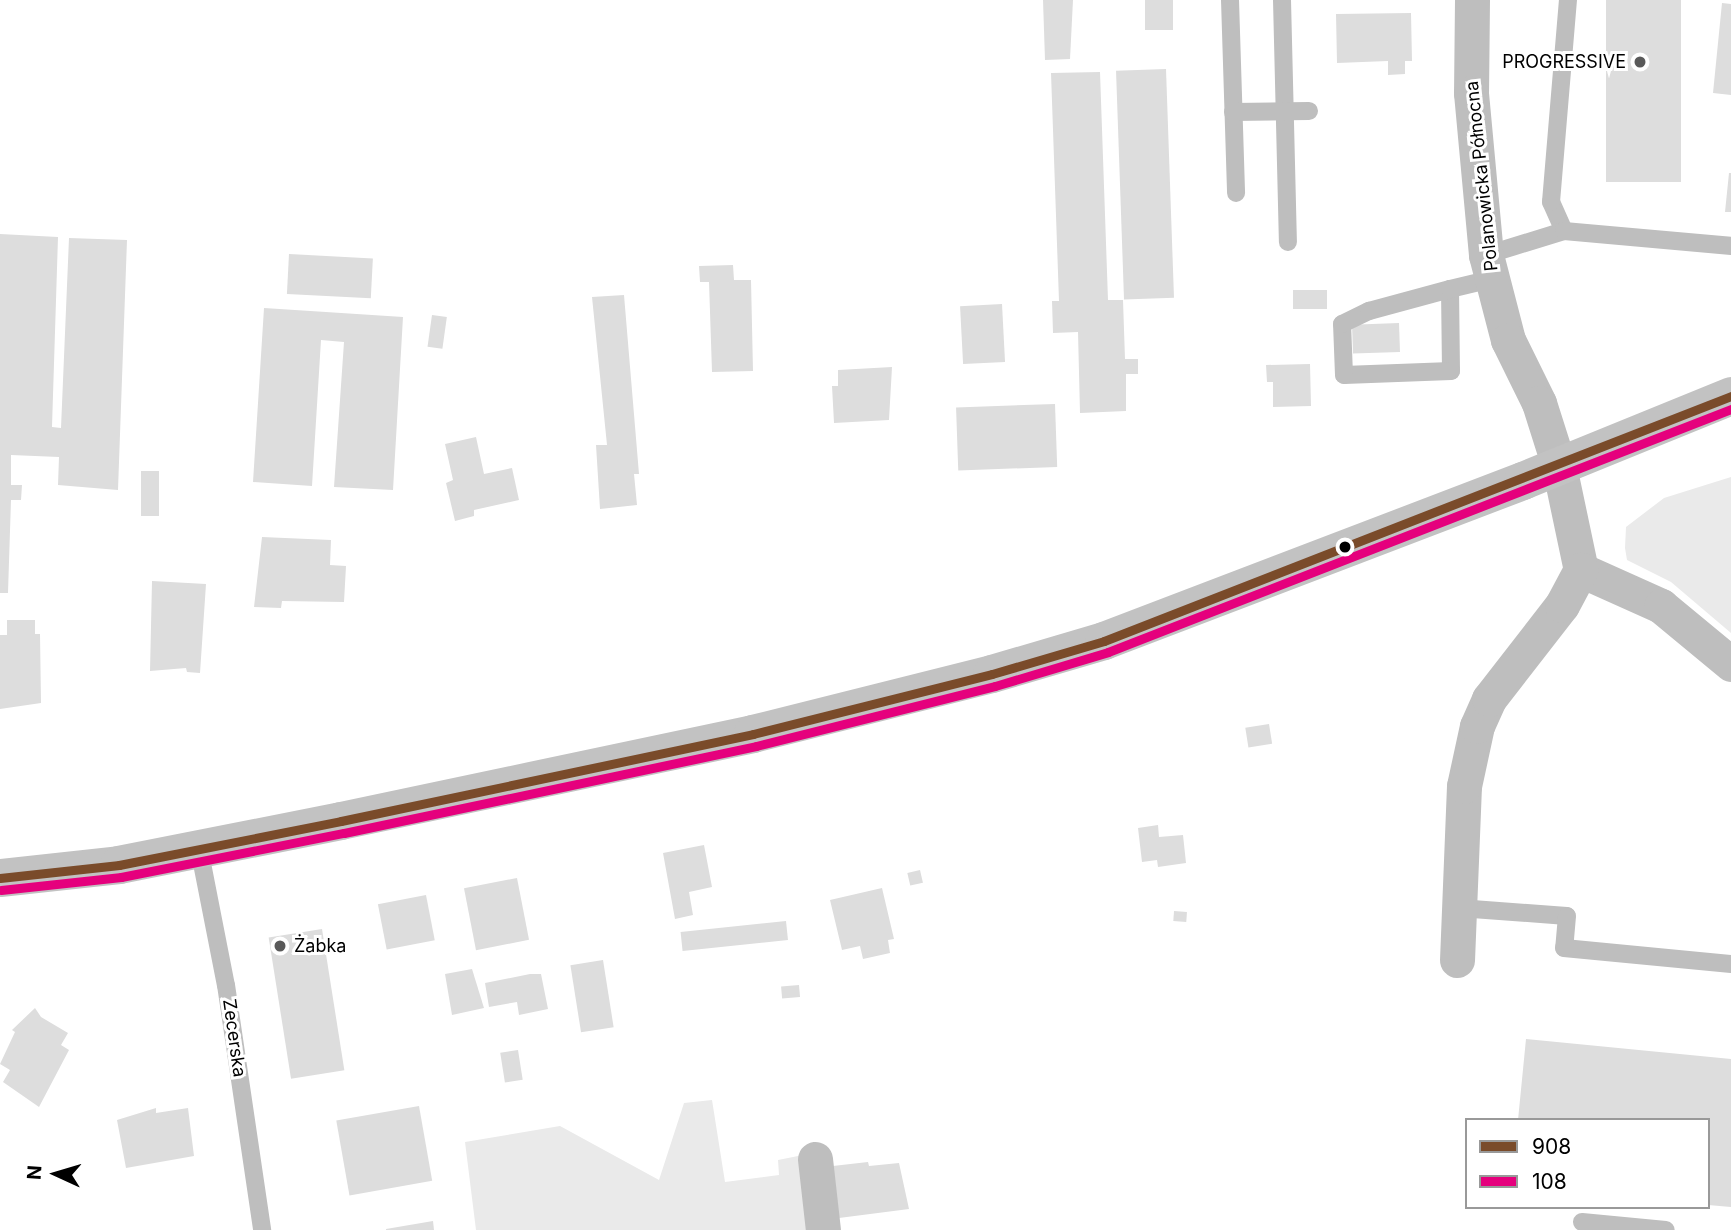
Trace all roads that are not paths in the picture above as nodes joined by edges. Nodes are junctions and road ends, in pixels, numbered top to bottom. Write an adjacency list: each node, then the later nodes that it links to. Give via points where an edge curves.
1 (1230, 0): 7 (lane)
2 (1282, 0): 5 (lane)
3 (1472, 0): 12 (street, Polanowicka Północna, via 1471,93)
4 (1568, 0): 9 (lane, via 1551,202)
5 (1285, 111): 6 (lane); 7 (lane); 10 (lane)
6 (1309, 111)
7 (1233, 112): 8 (lane)
8 (1236, 193)
9 (1564, 231): 11 (lane); 12 (lane)
10 (1288, 242)
11 (1731, 246)
12 (1489, 267): 13 (lane); 15 (street, Polanowicka Północna, via 1508,340 1539,403)
13 (1450, 289): 13 (lane, via 1369,310 1342,324 1344,375 1451,371)
14 (1731, 396): 15 (main road)
15 (1559, 466): 16 (street, Polanowicka Północna); 18 (main road, via 1104,641 992,674 753,734)
16 (1581, 570): 17 (street, via 1661,606); 20 (street, via 1562,605 1489,699 1477,726 1464,786)
17 (1731, 663)
18 (200, 848): 19 (main road, via 119,864); 25 (lane, Zecerska, via 226,985)
19 (0, 878)
20 (1459, 908): 21 (street); 22 (lane, via 1567,916 1564,948)
21 (1457, 960)
22 (1731, 964)
23 (815, 1159): 26 (street)
24 (1582, 1222): 27 (lane)
25 (262, 1230)
26 (823, 1230)
27 (1666, 1230)

